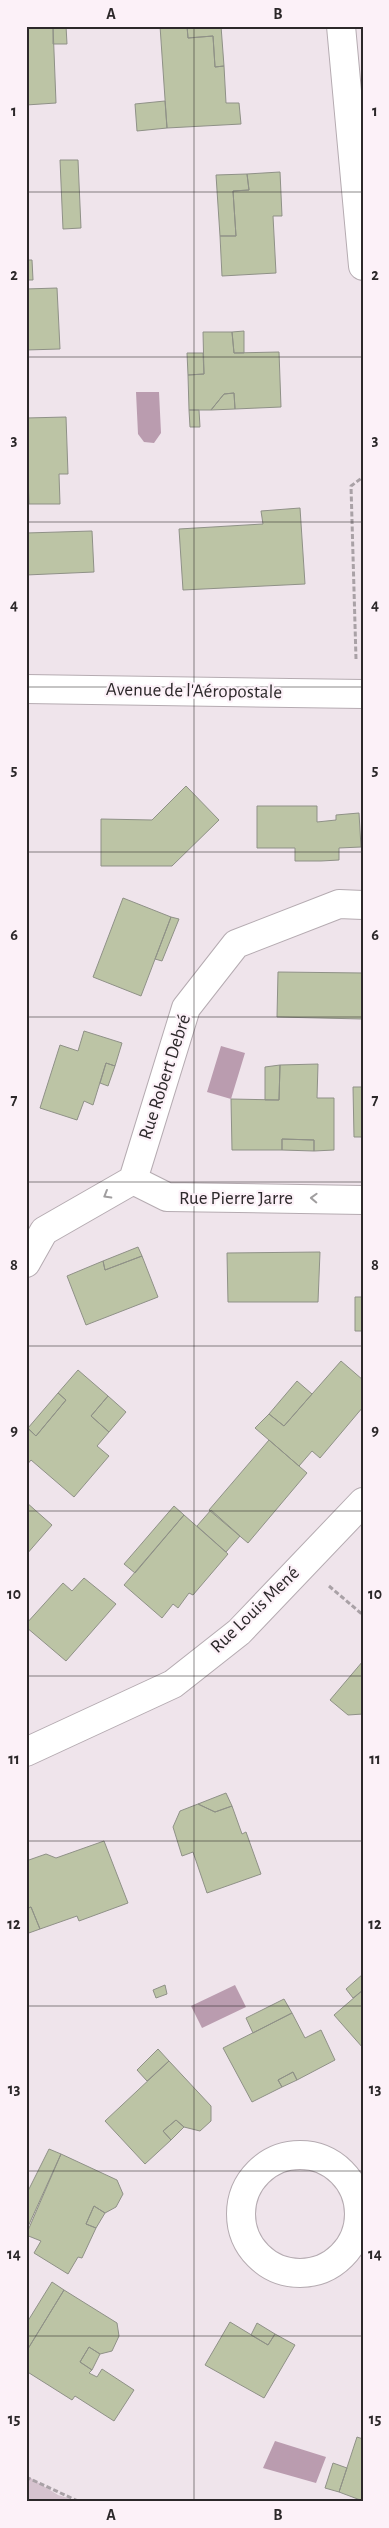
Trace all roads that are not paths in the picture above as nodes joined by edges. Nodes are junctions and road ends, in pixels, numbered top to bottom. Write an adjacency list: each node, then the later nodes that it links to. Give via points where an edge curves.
1 (340, 26): 2 (street)
2 (363, 266)
3 (26, 689): 4 (street, Avenue de l'Aéropostale)
4 (363, 694)
5 (363, 905): 6 (street, Rue Robert Debré, via 340,904 236,944 186,1008)
6 (133, 1180): 7 (street, Rue Pierre Jarre, one-way to 6, via 167,1197); 8 (street, one-way to 8, via 44,1231)
7 (363, 1200)
8 (26, 1263)
9 (363, 1502): 10 (street, Rue Louis Mené, via 239,1632 173,1684)
10 (26, 1752)
11 (358, 2241): 11 (street, via 359,2204 354,2188 344,2173 322,2159 296,2154 279,2158 263,2167 244,2196 243,2231 263,2260 278,2268 296,2273 313,2271 330,2265)

